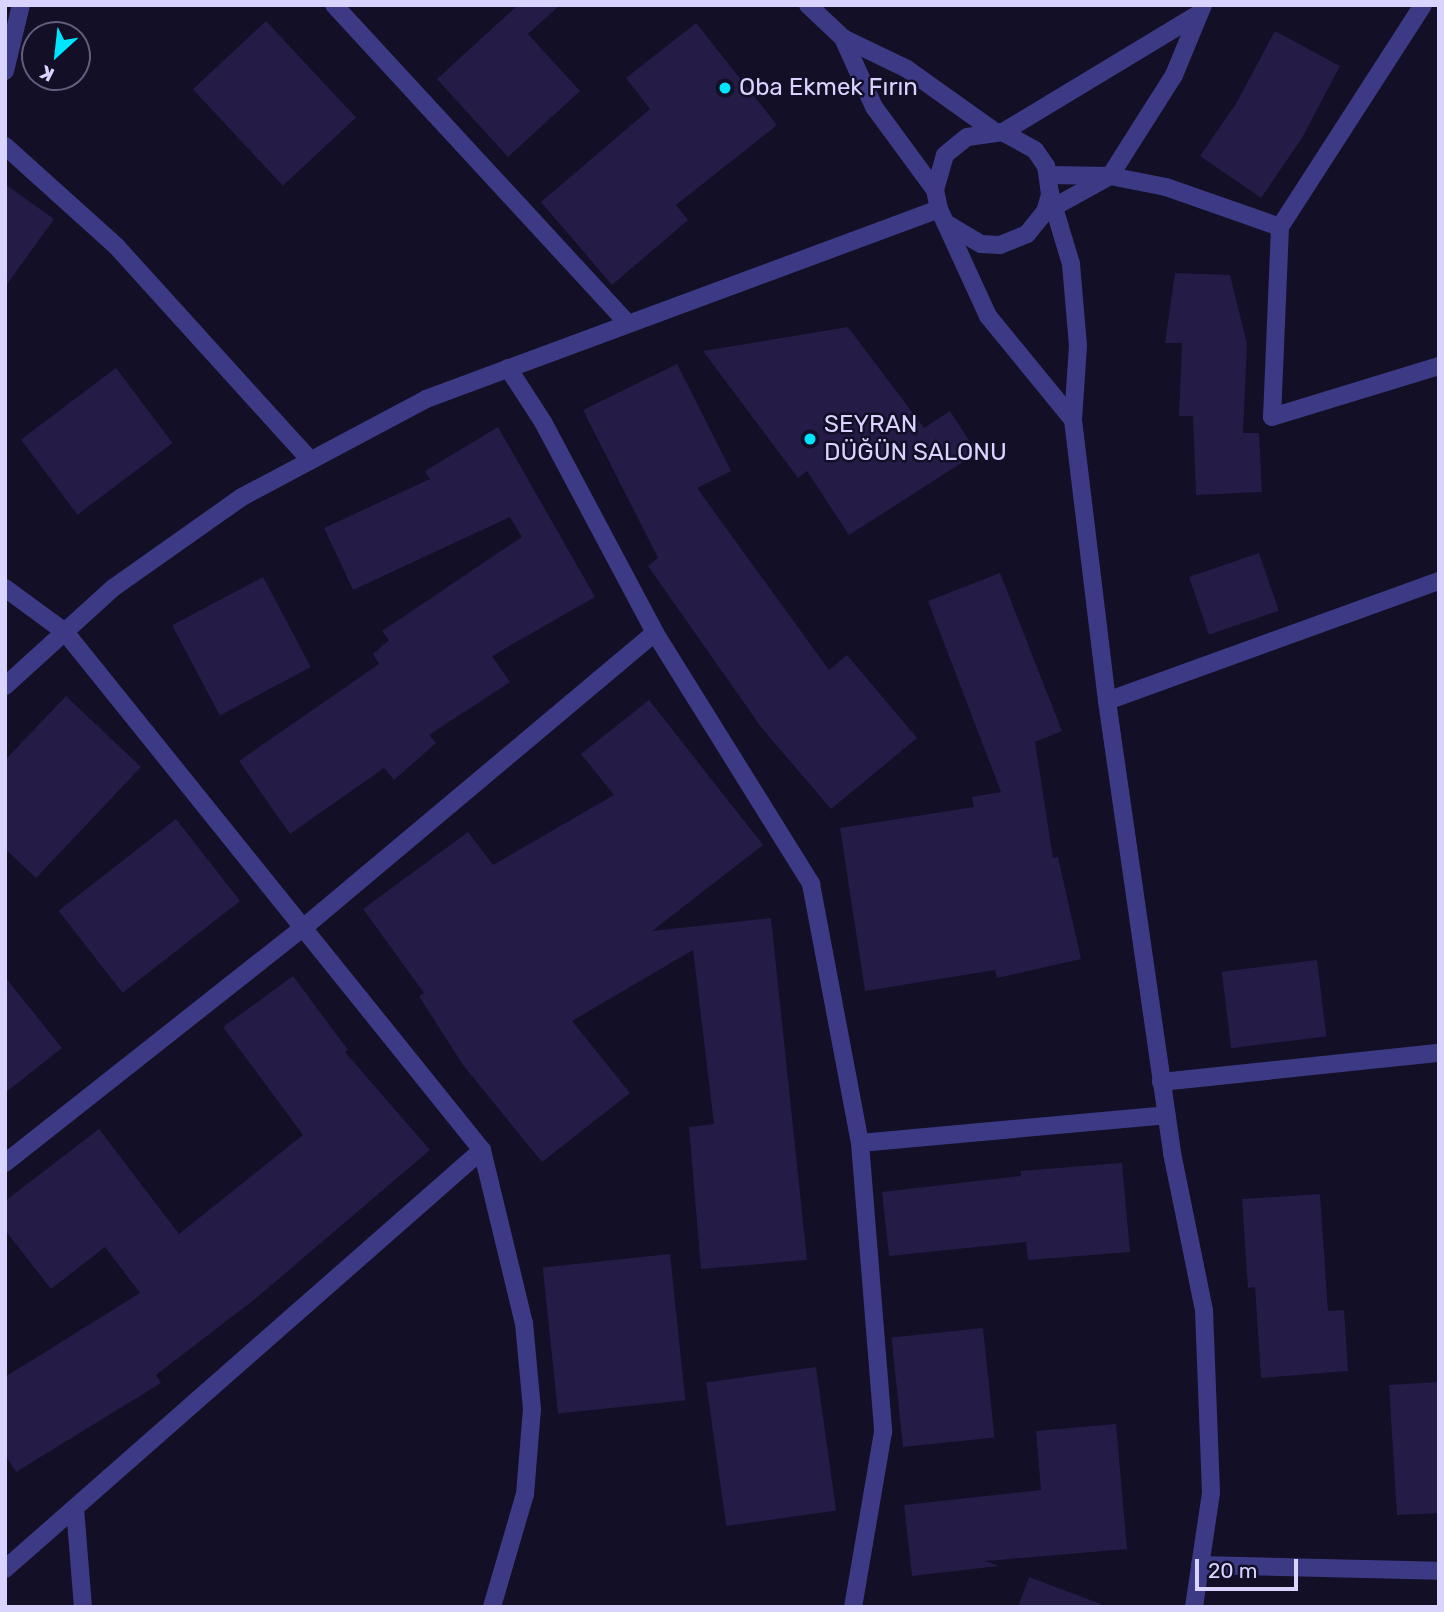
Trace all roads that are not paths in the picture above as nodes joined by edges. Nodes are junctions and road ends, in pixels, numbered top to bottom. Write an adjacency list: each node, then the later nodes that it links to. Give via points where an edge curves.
1 (21, 5): 7 (street)
2 (334, 5): 17 (street)
3 (808, 5): 6 (street)
4 (1423, 5): 16 (street)
5 (1199, 11): 8 (street); 11 (street, via 1174,75)
6 (843, 38): 8 (street, via 907,69); 12 (street, via 874,107)
7 (5, 71)
8 (998, 131): 10 (street, via 1028,143); 12 (street, via 975,134 951,148 937,172)
9 (5, 146): 21 (street, via 117,247)
10 (1048, 175): 11 (street); 13 (street)
11 (1110, 176): 13 (street); 16 (street, via 1166,187)
12 (935, 190): 14 (street)
13 (1049, 204): 15 (street, via 1027,234 1000,245 972,241); 20 (street, via 1070,264 1078,346)
14 (939, 209): 15 (street); 17 (street)
15 (949, 225): 20 (street, via 988,316)
16 (1280, 227): 18 (street, via 1272,417)
17 (627, 323): 19 (street)
18 (1439, 366)
19 (508, 368): 21 (street, via 426,399); 25 (street, via 543,422)
20 (1073, 421): 27 (street)
21 (309, 459): 24 (street, via 242,497 123,581)
22 (1439, 581): 27 (street)
23 (5, 588): 24 (street)
24 (65, 632): 26 (street); 28 (street)
25 (655, 634): 28 (street); 32 (street, via 811,884)
26 (5, 686)
27 (1107, 701): 30 (street)
28 (303, 928): 33 (street); 34 (street)
29 (1439, 1053): 30 (street)
30 (1161, 1082): 31 (street)
31 (1166, 1115): 32 (street); 36 (street, via 1203,1310 1211,1493)
32 (860, 1143): 41 (street, via 883,1432)
33 (482, 1150): 35 (street); 40 (street, via 524,1323 532,1409 525,1494)
34 (5, 1163)
35 (75, 1508): 37 (street); 39 (street)
36 (1200, 1566): 38 (street); 42 (street)
37 (5, 1569)
38 (1439, 1571)
39 (83, 1607)
40 (492, 1607)
41 (853, 1607)
42 (1194, 1607)

